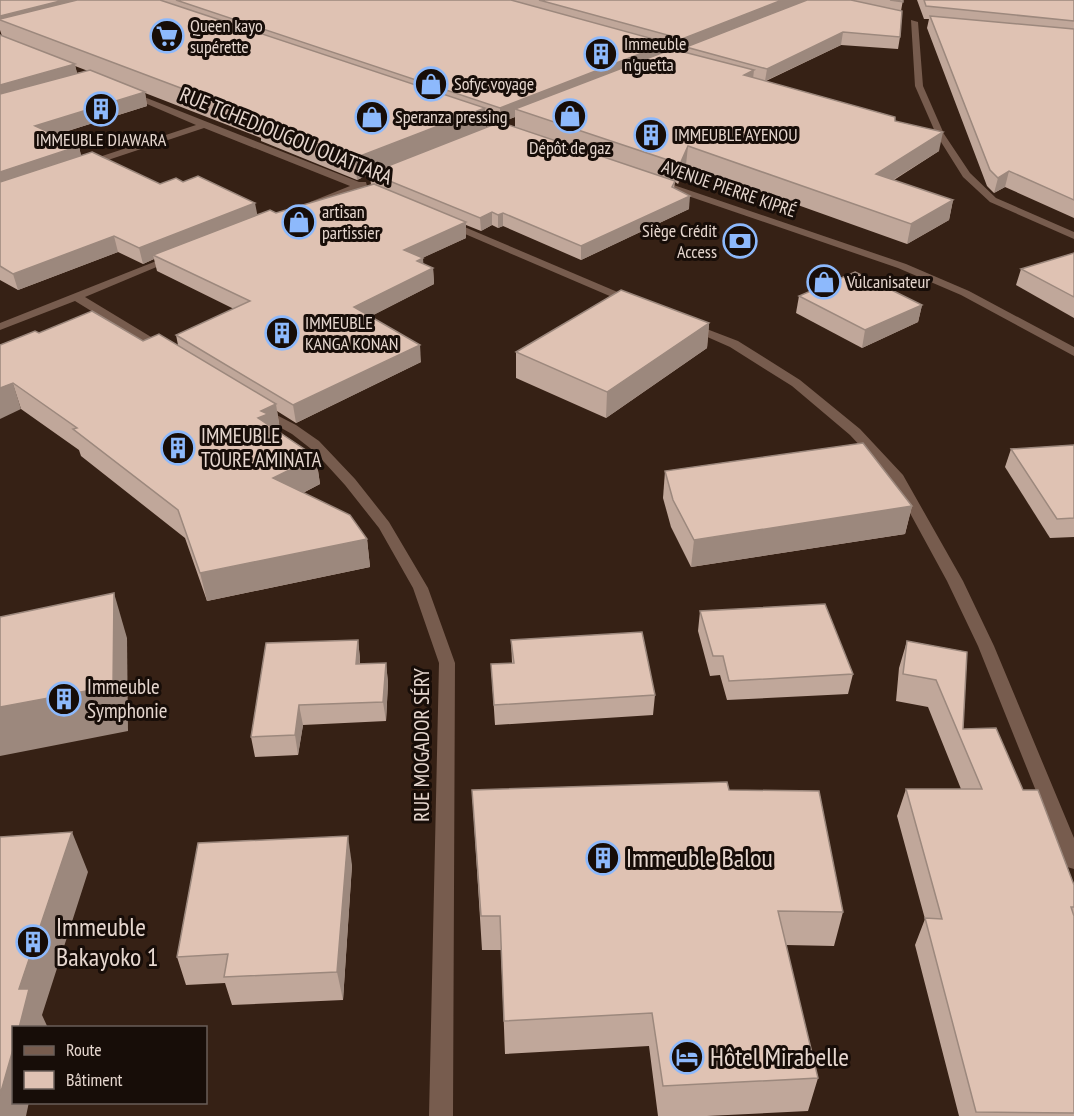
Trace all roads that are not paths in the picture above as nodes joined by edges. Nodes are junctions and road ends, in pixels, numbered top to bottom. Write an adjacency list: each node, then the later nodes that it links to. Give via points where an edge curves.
1 (903, 20): 2 (street)
2 (914, 22): 3 (street); 7 (street, via 919,86)
3 (926, 24)
4 (117, 87): 5 (street, RUE TCHEDJOUGOU OUATTARA)
5 (204, 125): 8 (street); 10 (street, RUE TCHEDJOUGOU OUATTARA)
6 (928, 131): 7 (street)
7 (940, 134): 14 (street, via 978,189 993,200)
8 (79, 167)
9 (646, 178): 20 (street, AVENUE PIERRE KIPRÉ, via 902,266 974,298)
10 (365, 184): 11 (street, RUE TCHEDJOUGOU OUATTARA); 12 (street)
11 (392, 200)
12 (304, 207)
13 (436, 218): 17 (street)
14 (1074, 236)
15 (184, 254): 16 (street)
16 (75, 296): 19 (street); 21 (street)
17 (642, 306)
18 (683, 323): 23 (street, via 734,344 796,383 855,432 898,478 986,646)
19 (0, 327)
20 (1074, 352)
21 (176, 358)
22 (247, 402): 24 (street, RUE MOGADOR SÉRY, via 308,439 379,515 431,607 447,663)
23 (1074, 861)
24 (441, 1116)

